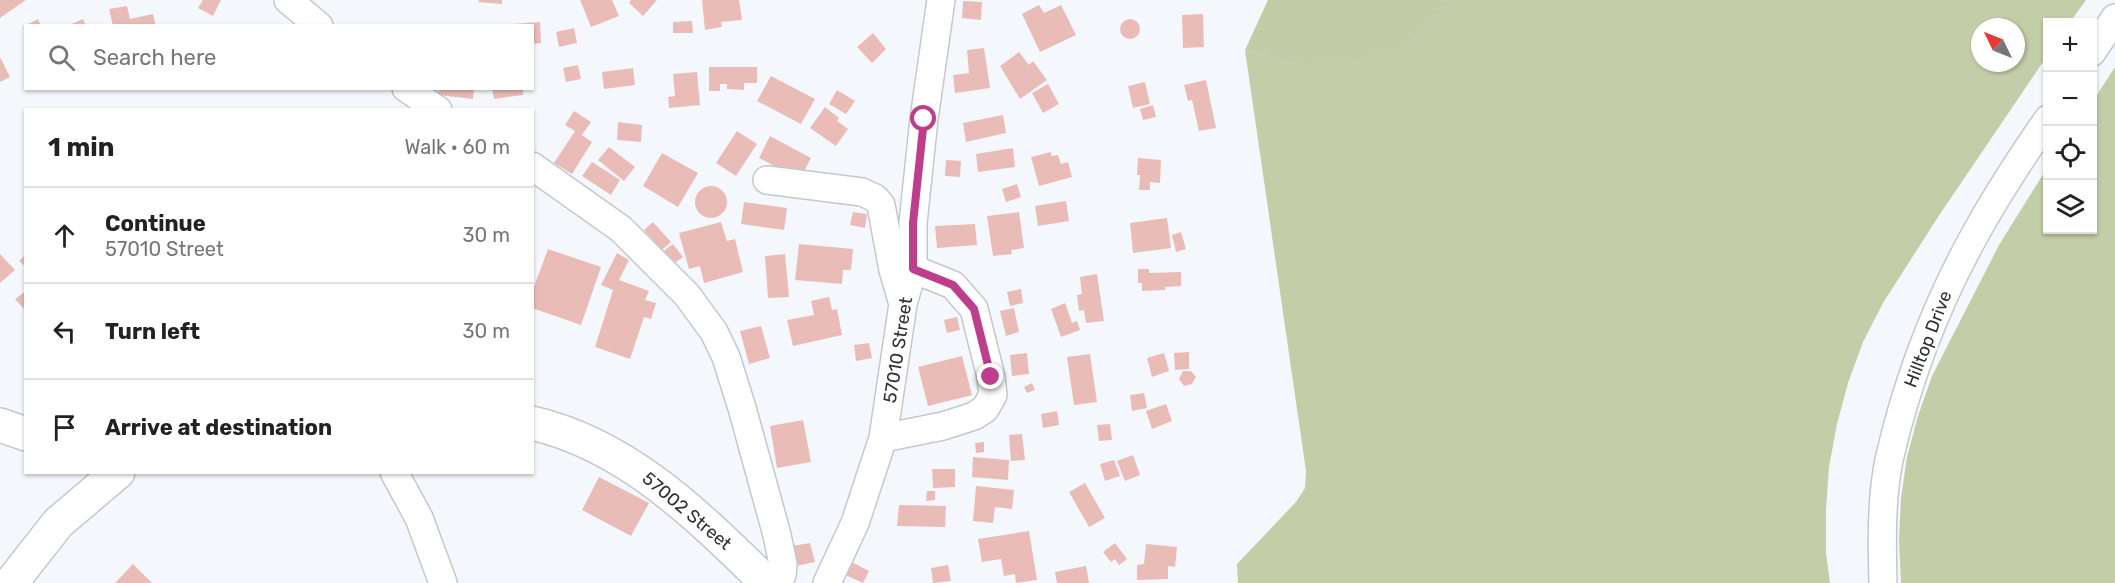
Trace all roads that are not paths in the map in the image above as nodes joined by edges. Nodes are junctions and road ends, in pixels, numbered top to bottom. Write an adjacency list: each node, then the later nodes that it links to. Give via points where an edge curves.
1 (288, 0): 4 (street)
2 (941, 0): 11 (street, 57010 Street, via 913,223)
3 (2115, 18): 5 (street)
4 (317, 24)
5 (2097, 45)
6 (409, 90): 7 (street)
7 (435, 108)
8 (2044, 126): 24 (street, Hilltop Drive, via 1977,230 1939,305 1907,394 1889,462 1881,536)
9 (534, 167): 22 (street, via 621,229 687,295 714,332 742,408 777,535 783,564)
10 (767, 180): 12 (street, via 862,192 875,198 883,212)
11 (913, 269): 12 (street, 57010 Street); 16 (street, via 953,285 974,309 993,395 985,409 974,416)
12 (903, 304): 16 (street, 57010 Street)
13 (534, 424): 21 (street, 57002 Street, via 572,436 635,468 690,510)
14 (0, 425): 15 (street)
15 (24, 433)
16 (883, 438): 23 (street, 57010 Street, via 855,523)
17 (116, 474): 19 (street, via 57,523)
18 (395, 474): 20 (street, via 419,518)
19 (11, 583)
20 (443, 583)
21 (766, 583)
22 (777, 583)
23 (827, 583)
24 (1883, 583)

